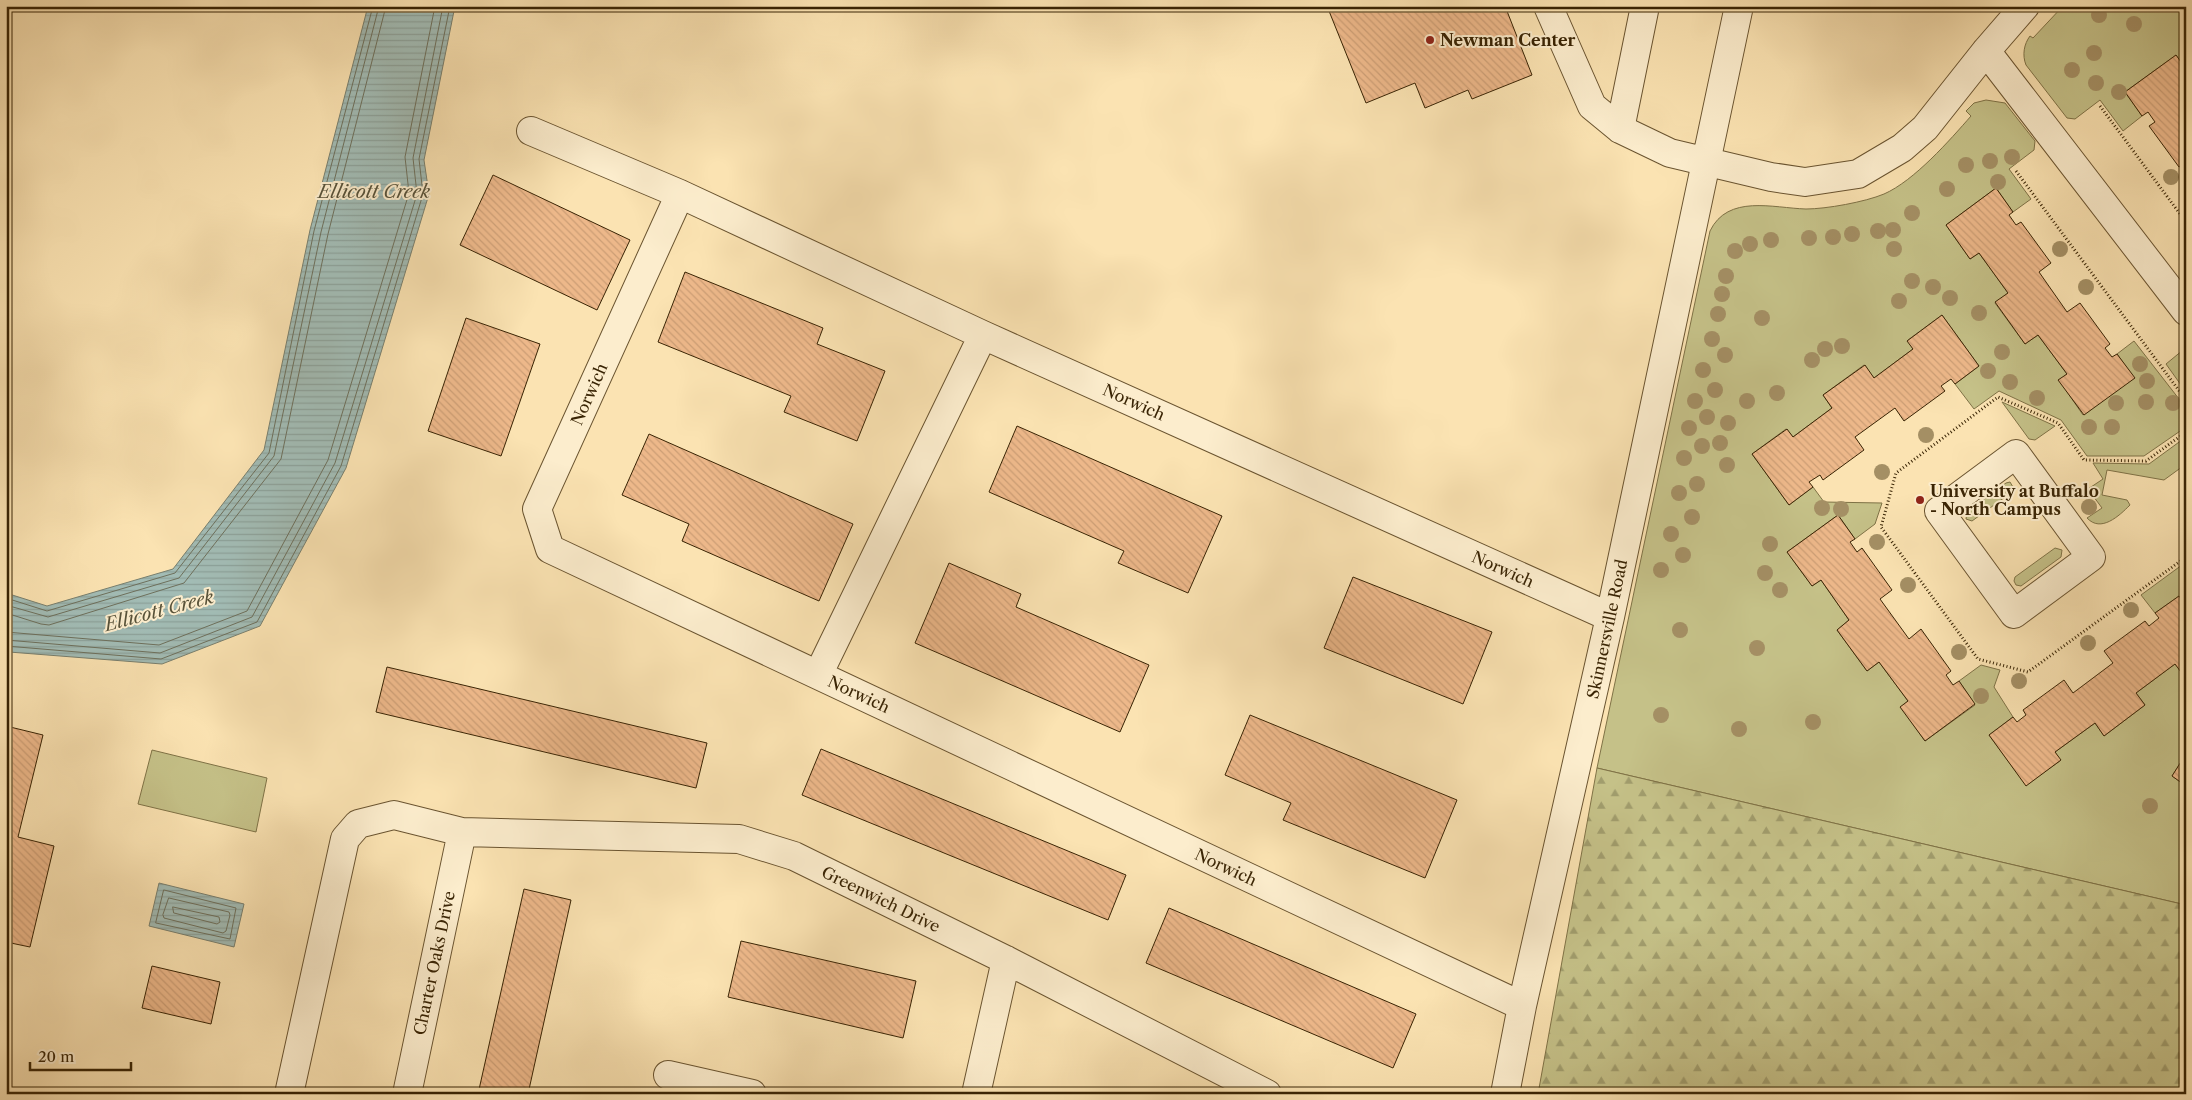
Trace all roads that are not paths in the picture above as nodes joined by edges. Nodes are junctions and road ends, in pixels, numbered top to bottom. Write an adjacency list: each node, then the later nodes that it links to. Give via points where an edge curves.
1 (1548, 6): 6 (street, via 1592,106)
2 (1646, 6): 6 (street)
3 (1739, 6): 8 (street, Skinnersville Road)
4 (2025, 6): 5 (street)
5 (1986, 51): 8 (street, via 1926,128 1902,148 1858,174 1805,182); 10 (street)
6 (1620, 129): 8 (street, via 1670,153)
7 (531, 131): 9 (street)
8 (1707, 163): 13 (street, Skinnersville Road)
9 (680, 194): 11 (street, Norwich); 14 (street, Norwich, via 536,509 550,549)
10 (2186, 311)
11 (984, 335): 13 (street, Norwich); 14 (street)
12 (2014, 614): 12 (street, via 1939,511 2016,454 2092,557)
13 (1610, 617): 17 (street, Skinnersville Road)
14 (818, 675): 17 (street, Norwich)
15 (462, 832): 16 (street, Greenwich Drive, via 739,839 794,856); 20 (street, Greenwich Drive, via 394,816 358,824 345,839); 21 (street, Charter Oaks Drive)
16 (1006, 960): 19 (street, Greenwich Drive); 23 (street)
17 (1522, 1006): 24 (street, Skinnersville Road)
18 (668, 1075): 22 (street)
19 (1259, 1091)
20 (289, 1094)
21 (407, 1094)
22 (752, 1094)
23 (976, 1094)
24 (1505, 1094)

